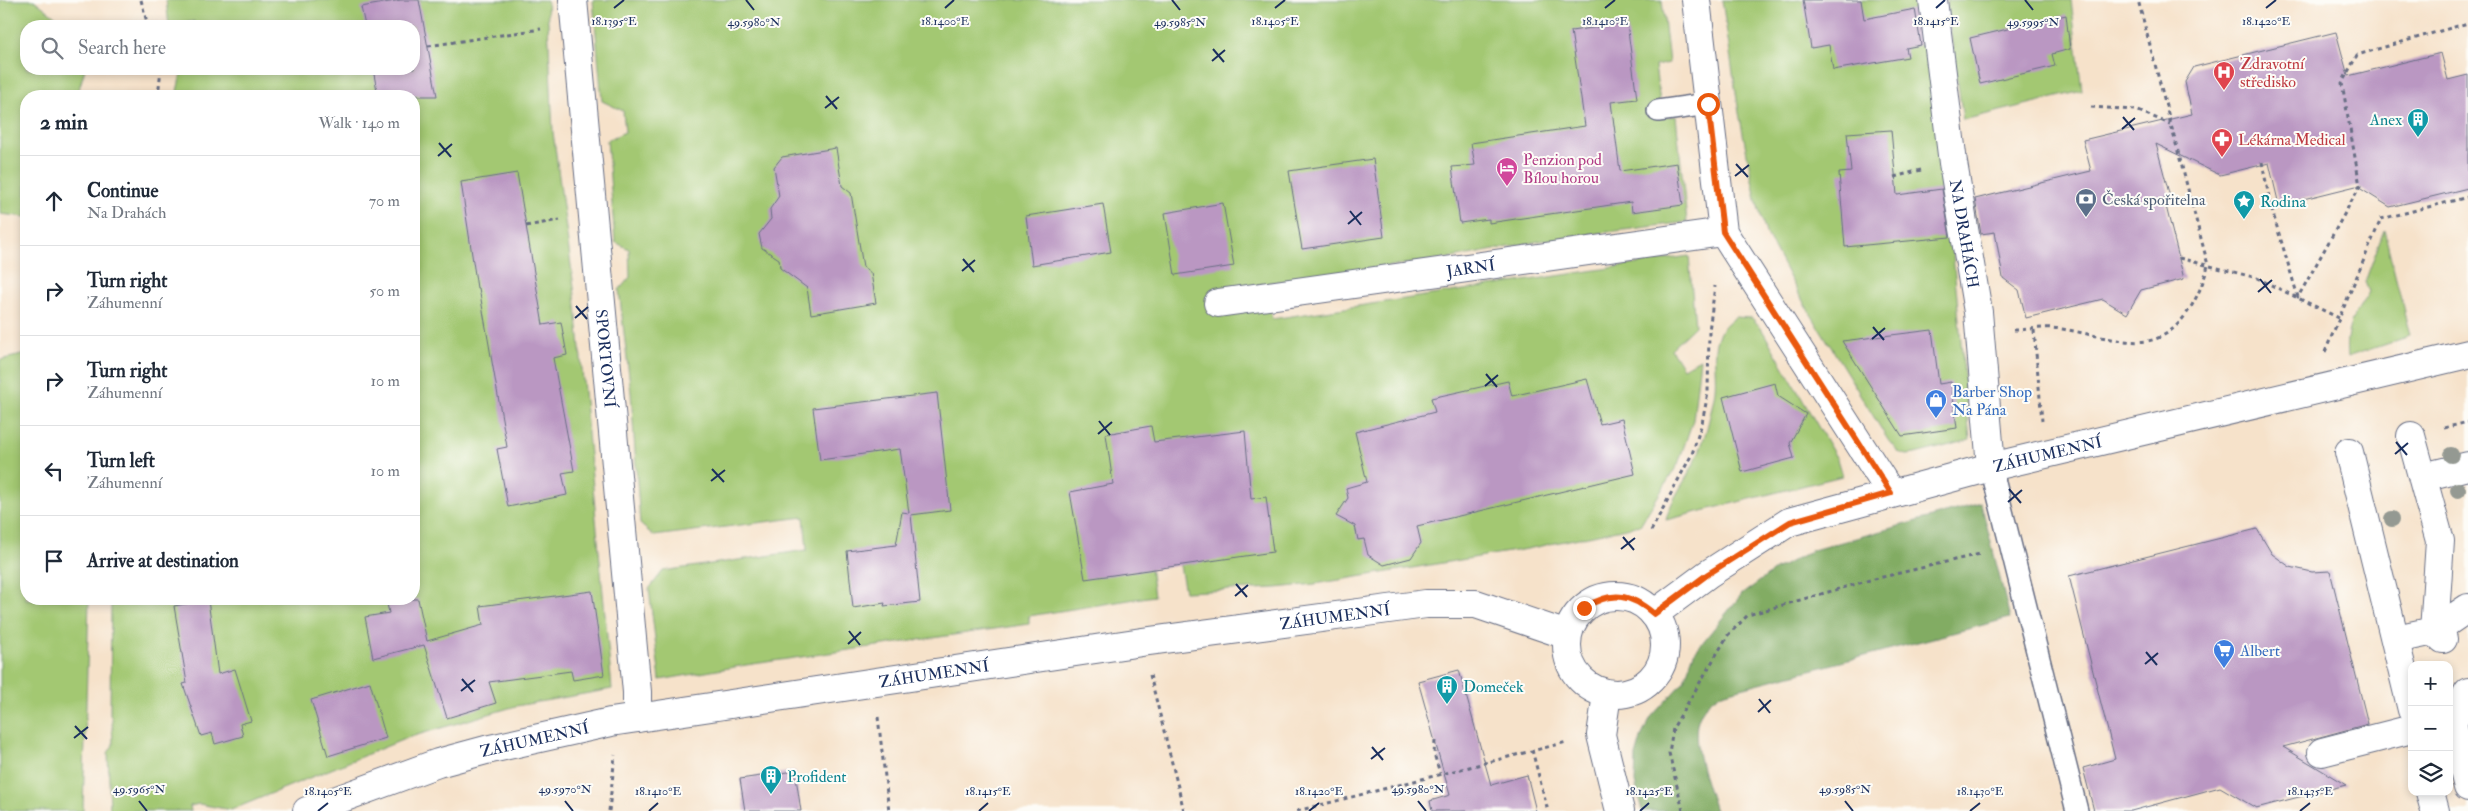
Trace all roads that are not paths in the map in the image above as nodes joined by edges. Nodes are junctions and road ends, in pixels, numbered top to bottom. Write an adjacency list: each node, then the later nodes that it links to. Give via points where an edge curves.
1 (573, 0): 23 (street, SPORTOVNÍ)
2 (1696, 0): 4 (street)
3 (1933, 0): 12 (street, NA DRAHÁCH, via 1952,155 1978,312)
4 (1708, 104): 5 (lane); 6 (street)
5 (1658, 112)
6 (1723, 232): 7 (street, JARNÍ); 14 (street)
7 (1218, 303)
8 (2468, 354): 12 (street, ZÁHUMENNÍ)
9 (2412, 436): 13 (street)
10 (2349, 452): 19 (street)
11 (2468, 466): 13 (street)
12 (1991, 468): 14 (street, ZÁHUMENNÍ); 30 (lane)
13 (2422, 477): 18 (street, via 2440,541)
14 (1891, 493): 16 (street, ZÁHUMENNÍ, via 1790,522 1708,574)
15 (2468, 608): 18 (street)
16 (1654, 614): 17 (street, via 1627,597 1612,596 1584,608 1573,620); 21 (street, via 1662,627 1665,642 1658,671 1636,690)
17 (1568, 635): 21 (street, via 1571,666 1579,678); 23 (street, ZÁHUMENNÍ, via 1476,604 1426,604 1142,642)
18 (2440, 637): 19 (street)
19 (2396, 639): 22 (street)
20 (2468, 692): 26 (street, via 2452,723)
21 (1606, 694): 29 (street, via 1601,735)
22 (2411, 706)
23 (637, 718): 28 (street, ZÁHUMENNÍ, via 438,763)
24 (2408, 730): 25 (street)
25 (2322, 752)
26 (2468, 787)
27 (2431, 796): 31 (street)
28 (307, 811)
29 (1620, 811)
30 (2077, 811)
31 (2434, 811)

